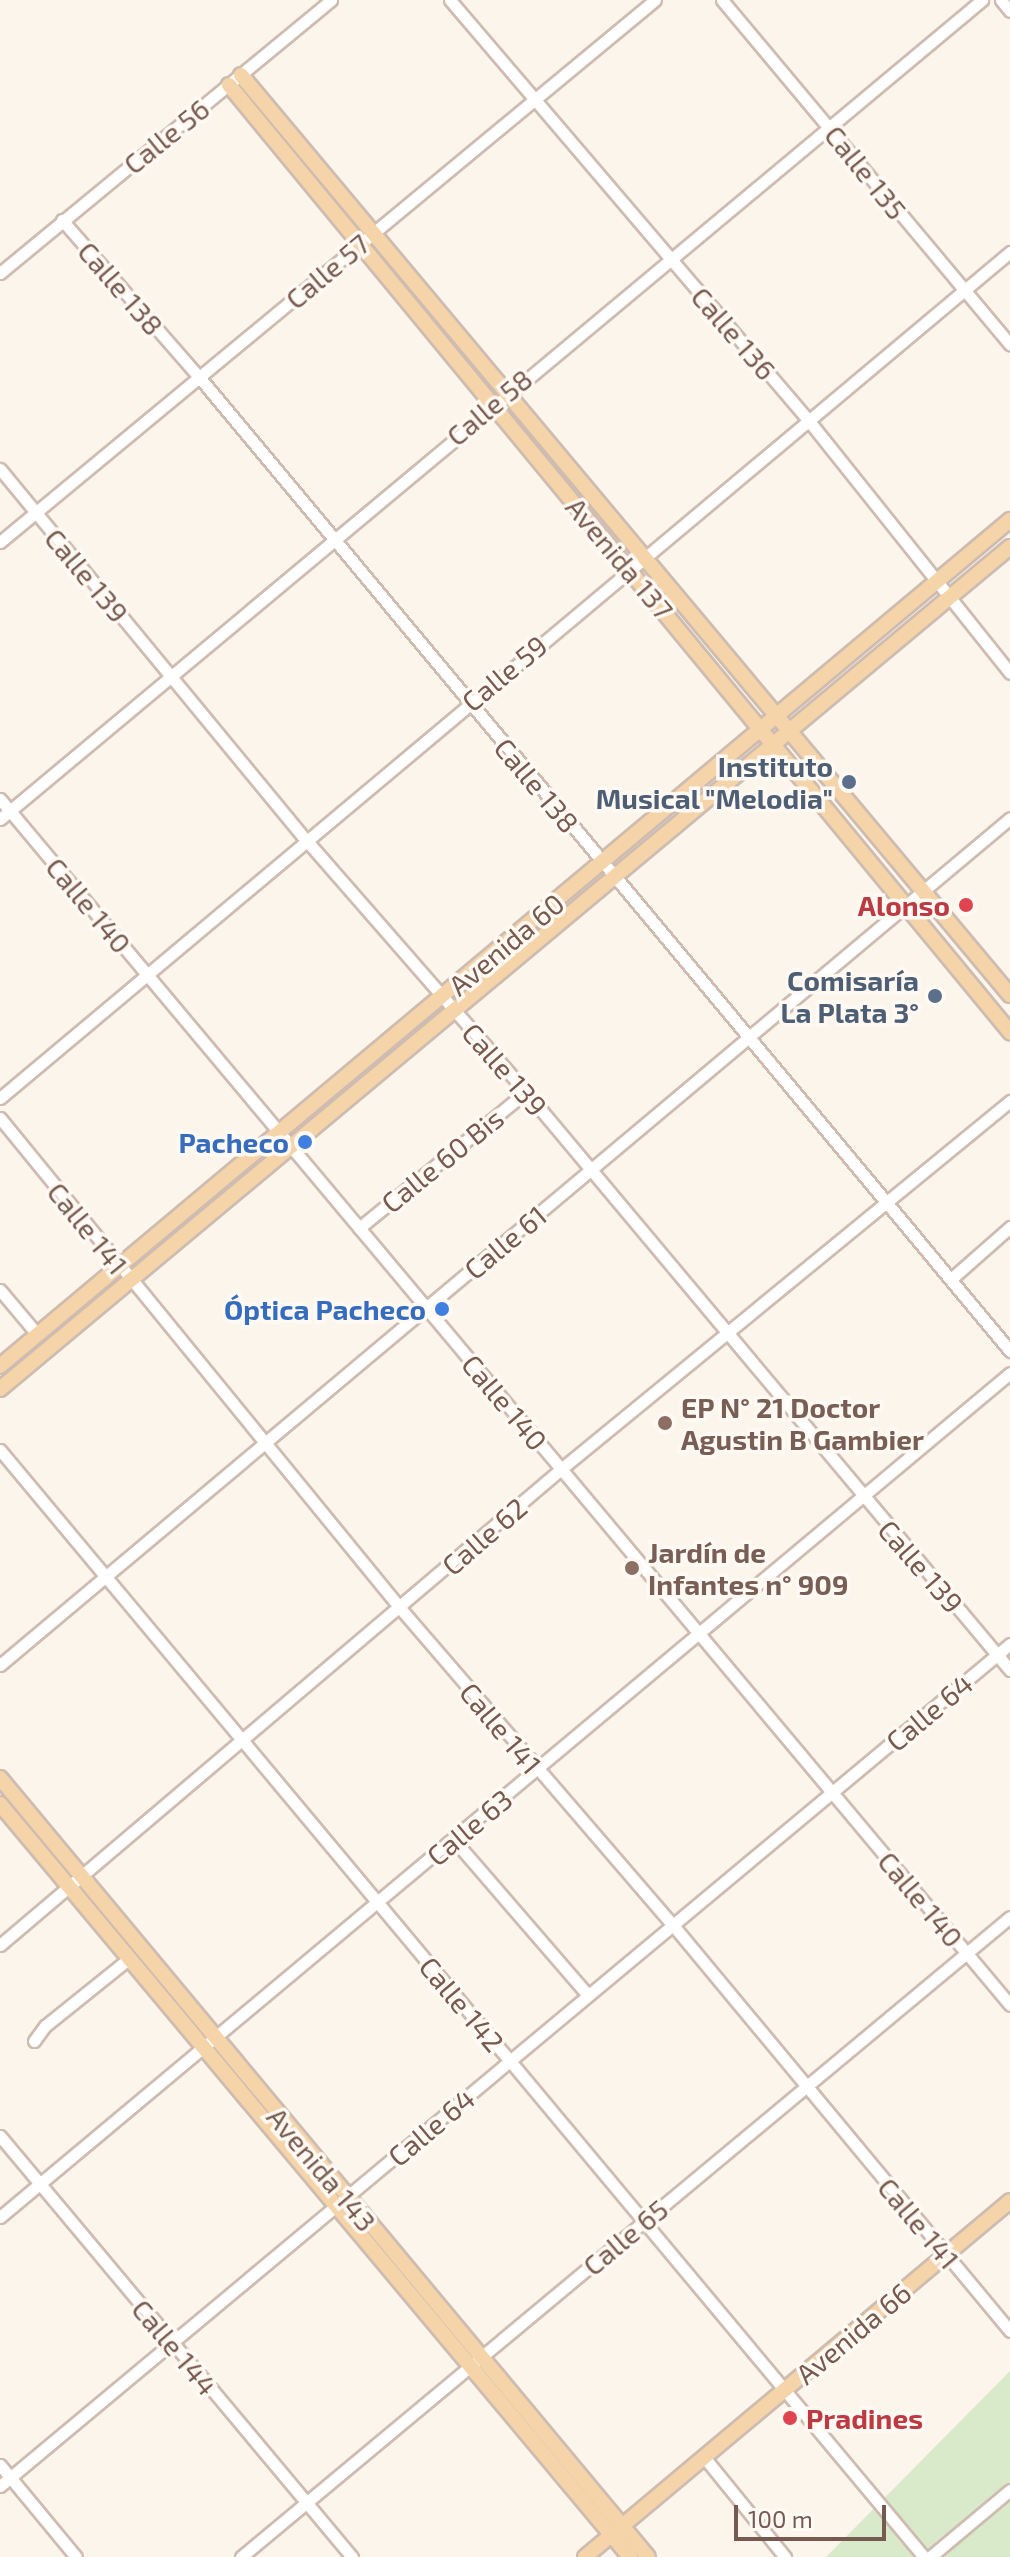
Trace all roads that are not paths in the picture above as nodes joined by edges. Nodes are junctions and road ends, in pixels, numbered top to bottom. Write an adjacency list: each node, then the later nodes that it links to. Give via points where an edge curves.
1 (331, 0): 8 (street, Calle 56)
2 (450, 0): 10 (street, Calle 136)
3 (655, 0): 10 (street, Calle 57)
4 (722, 0): 11 (street, Calle 135)
5 (982, 0): 11 (street, Calle 58)
6 (1001, 0): 7 (street)
7 (1010, 11)
8 (241, 75): 9 (street, Calle 56); 13 (main road, Avenida 137)
9 (229, 85): 12 (street, Calle 56); 14 (main road, Avenida 137)
10 (534, 101): 13 (street, Calle 57); 16 (street, Calle 136)
11 (828, 125): 16 (street, Calle 58); 18 (street, Calle 135)
12 (62, 220): 17 (street, Calle 56); 20 (street, Calle 138)
13 (372, 233): 14 (street, Calle 57); 21 (main road, Avenida 137)
14 (358, 244): 20 (street, Calle 57); 22 (main road, Avenida 137)
15 (1010, 252): 18 (street, Calle 59)
16 (670, 259): 21 (street, Calle 58); 23 (street, Calle 136)
17 (0, 273)
18 (964, 290): 19 (street, Calle 135); 23 (street, Calle 59)
19 (1010, 345)
20 (200, 378): 25 (street, Calle 57); 27 (street, Calle 138)
21 (505, 394): 22 (street, Calle 58); 30 (main road, Avenida 137)
22 (491, 405): 27 (street, Calle 58); 31 (main road, Avenida 137)
23 (809, 421): 30 (street, Calle 59); 32 (street, Calle 136)
24 (0, 469): 25 (street, Calle 139)
25 (35, 512): 28 (street, Calle 57); 35 (street, Calle 139)
26 (1010, 520): 32 (main road, Avenida 60)
27 (333, 538): 35 (street, Calle 58); 36 (street, Calle 138)
28 (0, 542)
29 (1010, 547): 33 (main road, Avenida 60)
30 (642, 558): 31 (street, Calle 59); 37 (main road, Avenida 137)
31 (629, 569): 36 (street, Calle 59); 38 (main road, Avenida 137)
32 (936, 583): 33 (street, Calle 136); 37 (main road, Avenida 60)
33 (948, 599): 34 (street, Calle 136); 39 (main road, Avenida 60)
34 (1010, 673)
35 (170, 675): 42 (street, Calle 58); 44 (street, Calle 139)
36 (467, 704): 44 (street, Calle 59); 45 (street, Calle 138)
37 (777, 718): 38 (main road, Avenida 60); 39 (main road, Avenida 137)
38 (763, 730): 40 (main road, Avenida 137); 45 (main road, Avenida 60)
39 (788, 731): 40 (main road, Avenida 60); 47 (main road, Avenida 137)
40 (773, 743): 46 (main road, Avenida 60); 48 (main road, Avenida 137)
41 (0, 799): 42 (street, Calle 140)
42 (5, 815): 49 (street, Calle 140)
43 (1010, 818): 47 (street, Calle 61)
44 (307, 841): 49 (street, Calle 59); 51 (street, Calle 139)
45 (603, 863): 46 (street, Calle 138); 51 (main road, Avenida 60)
46 (615, 878): 52 (main road, Avenida 60); 54 (street, Calle 138)
47 (923, 892): 48 (street, Calle 61); 50 (main road, Avenida 137)
48 (906, 906): 53 (main road, Avenida 137); 54 (street, Calle 61)
49 (149, 977): 56 (street, Calle 59); 59 (street, Calle 140)
50 (1010, 995)
51 (444, 997): 52 (street, Calle 139); 59 (main road, Avenida 60)
52 (454, 1010): 55 (street, Calle 139); 60 (main road, Avenida 60)
53 (1010, 1032)
54 (750, 1037): 61 (street, Calle 61); 62 (street, Calle 138)
55 (526, 1092): 61 (street, Calle 139); 64 (street, Calle 60 Bis)
56 (0, 1098)
57 (1010, 1101): 62 (street, Calle 62)
58 (0, 1118): 65 (street, Calle 141)
59 (278, 1134): 60 (street, Calle 140); 65 (main road, Avenida 60)
60 (290, 1148): 64 (street, Calle 140); 67 (main road, Avenida 60)
61 (591, 1170): 69 (street, Calle 61); 70 (street, Calle 139)
62 (889, 1203): 66 (street, Calle 138); 70 (street, Calle 62)
63 (1010, 1227): 66 (street)
64 (359, 1228): 69 (street, Calle 140)
65 (119, 1267): 67 (street, Calle 141); 71 (main road, Avenida 60)
66 (951, 1279): 72 (street, Calle 138)
67 (131, 1281): 75 (main road, Avenida 60); 76 (street, Calle 141)
68 (0, 1290): 71 (street)
69 (426, 1308): 76 (street, Calle 61); 78 (street, Calle 140)
70 (728, 1333): 78 (street, Calle 62); 79 (street, Calle 139)
71 (37, 1334): 73 (main road, Avenida 60)
72 (1010, 1351)
73 (3, 1357)
74 (1010, 1373): 79 (street, Calle 63)
75 (0, 1389)
76 (266, 1446): 80 (street, Calle 61); 81 (street, Calle 141)
77 (0, 1450): 80 (street, Calle 142)
78 (561, 1469): 81 (street, Calle 62); 82 (street, Calle 140)
79 (860, 1495): 82 (street, Calle 63); 84 (street, Calle 139)
80 (104, 1577): 85 (street, Calle 61); 87 (street, Calle 142)
81 (400, 1608): 87 (street, Calle 62); 88 (street, Calle 141)
82 (696, 1634): 88 (street, Calle 63); 90 (street, Calle 140)
83 (1010, 1644): 84 (street, Calle 64)
84 (997, 1655): 86 (street, Calle 139); 90 (street, Calle 64)
85 (0, 1665)
86 (1010, 1670)
87 (243, 1743): 93 (street, Calle 62); 95 (street, Calle 142)
88 (537, 1770): 92 (street, Calle 63); 97 (street, Calle 141)
89 (0, 1778): 93 (main road, Avenida 143)
90 (832, 1793): 97 (street, Calle 64); 99 (street, Calle 140)
91 (0, 1804): 94 (main road, Avenida 143)
92 (454, 1840): 95 (street, Calle 63); 101 (street)
93 (82, 1877): 94 (street, Calle 62); 103 (main road, Avenida 143)
94 (69, 1887): 98 (street, Calle 62); 100 (main road, Avenida 143)
95 (377, 1903): 103 (street, Calle 63); 106 (street, Calle 142)
96 (1010, 1917): 99 (street, Calle 65)
97 (672, 1924): 101 (street, Calle 64); 107 (street, Calle 141)
98 (0, 1945)
99 (966, 1953): 102 (street, Calle 140); 107 (street, Calle 65)
100 (127, 1960): 104 (street, via 45,2026); 105 (main road, Avenida 143)
101 (587, 1994): 106 (street, Calle 64)
102 (1010, 2005)
103 (214, 2037): 105 (street, Calle 63); 110 (main road, Avenida 143)
104 (34, 2041)
105 (201, 2048): 109 (street, Calle 63); 112 (main road, Avenida 143)
106 (510, 2061): 110 (street, Calle 64); 115 (street, Calle 142)
107 (806, 2086): 115 (street, Calle 65); 116 (street, Calle 141)
108 (0, 2136): 109 (street, Calle 144)
109 (39, 2183): 114 (street, Calle 63); 118 (street, Calle 144)
110 (346, 2198): 112 (street, Calle 64); 119 (main road, Avenida 143)
111 (1010, 2201): 116 (main road, Avenida 66)
112 (334, 2208): 118 (street, Calle 64); 119 (main road, Avenida 143)
113 (1010, 2212): 116 (main road, Avenida 66)
114 (0, 2217)
115 (644, 2221): 119 (street, Calle 65); 120 (street, Calle 142)
116 (949, 2258): 117 (street, Calle 141); 120 (main road, Avenida 66)
117 (1010, 2331)
118 (173, 2344): 123 (street, Calle 64); 126 (street, Calle 144)
119 (475, 2363): 126 (street, Calle 65); 127 (main road, Avenida 143)
120 (788, 2393): 121 (main road, Avenida 66); 136 (street, Calle 142)
121 (707, 2461): 127 (main road, Avenida 66); 135 (street)
122 (0, 2465): 123 (street)
123 (10, 2478): 124 (street, Calle 64); 128 (street)
124 (0, 2486)
125 (1010, 2490): 136 (street)
126 (306, 2504): 129 (street, Calle 65); 130 (street, Calle 144)
127 (620, 2534): 131 (main road, Avenida 66); 132 (main road, Avenida 66); 133 (main road, Avenida 143); 134 (main road, Avenida 143)
128 (76, 2557)
129 (241, 2557)
130 (352, 2557)
131 (585, 2557)
132 (599, 2557)
133 (630, 2557)
134 (648, 2557)
135 (785, 2557)
136 (927, 2557)

